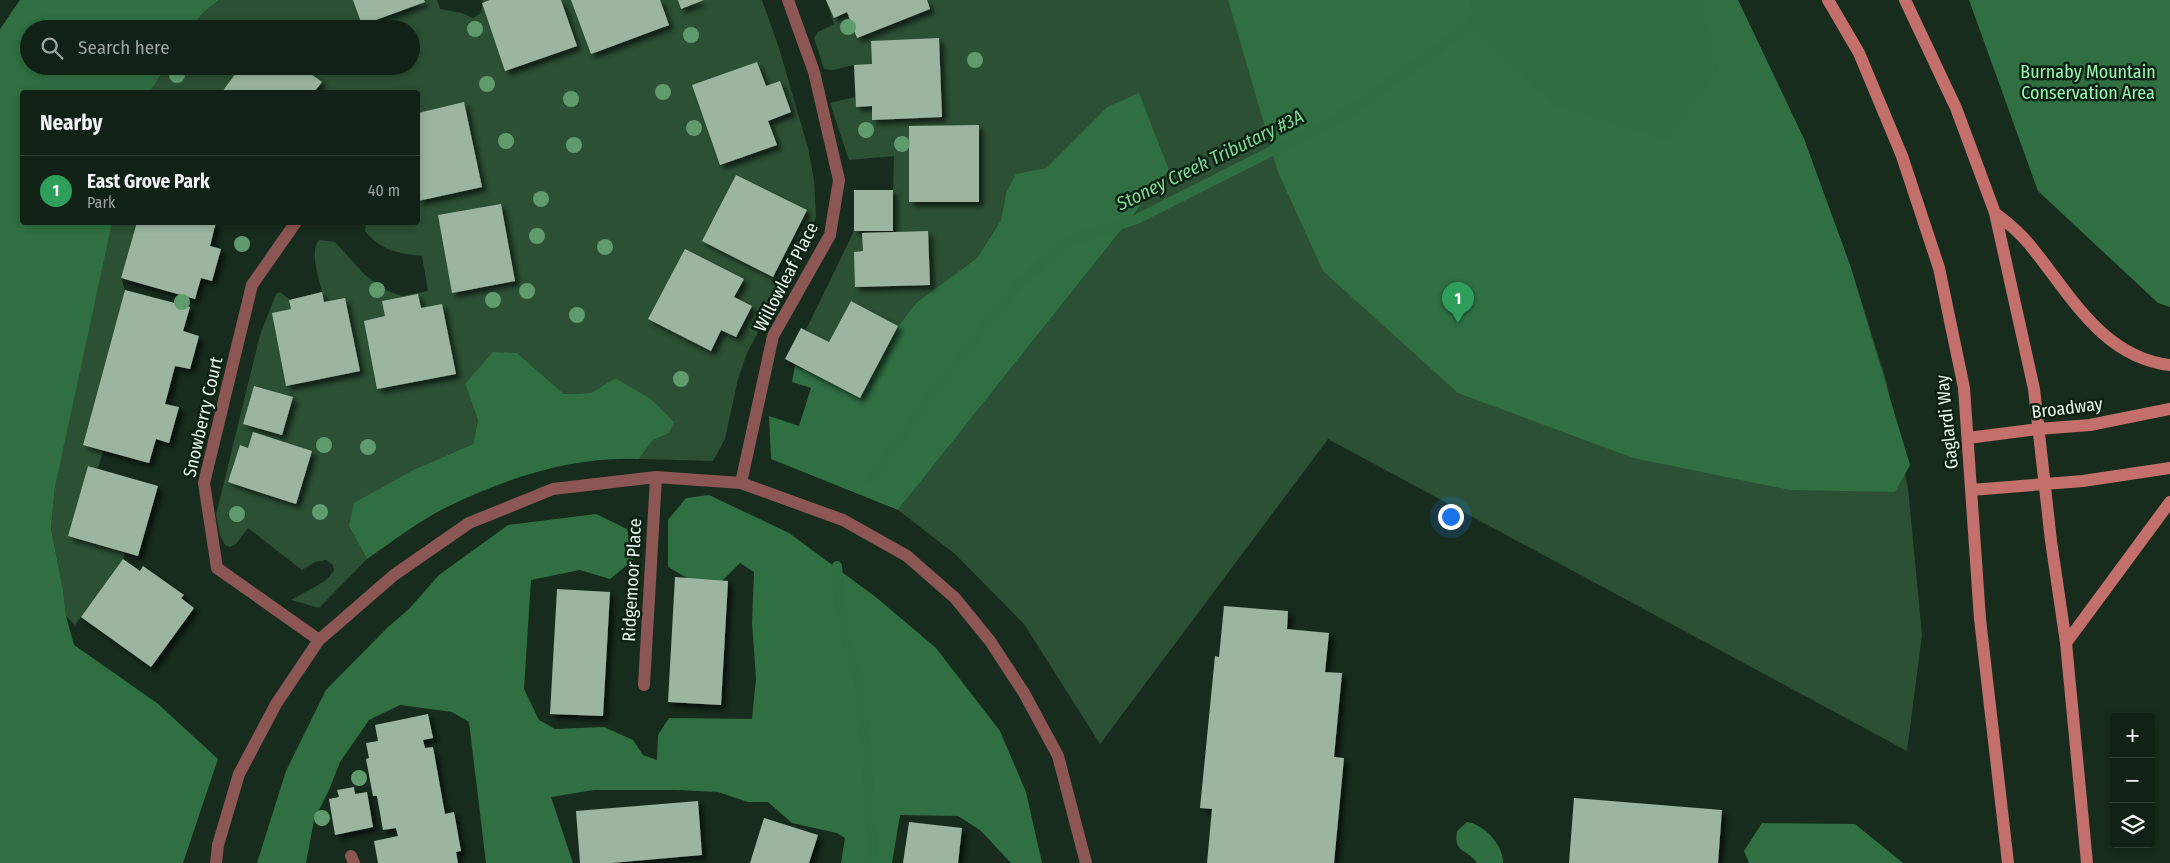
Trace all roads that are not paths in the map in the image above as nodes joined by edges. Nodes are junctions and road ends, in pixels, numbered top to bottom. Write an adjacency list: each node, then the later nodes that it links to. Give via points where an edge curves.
1 (788, 0): 12 (street, Willowleaf Place, via 814,72 839,180 830,235 773,336)
2 (1828, 0): 9 (main road, Gaglardi Way, via 1859,53 1902,156 1939,268 1964,388)
3 (1905, 0): 4 (main road, via 1956,108)
4 (1994, 213): 6 (main road, via 2030,244 2063,290 2109,339 2133,356); 8 (main road, via 2034,389)
5 (294, 225): 16 (street, Snowberry Court, via 252,285 204,483 217,568)
6 (2170, 365)
7 (2170, 409): 8 (main road, Broadway, via 2090,425)
8 (2038, 429): 9 (main road, Broadway); 13 (main road)
9 (1968, 438): 14 (main road, Gaglardi Way)
10 (2170, 468): 13 (main road)
11 (656, 477): 12 (street); 16 (street, via 553,489 470,523 394,575); 18 (street, Ridgemoor Place)
12 (741, 484): 20 (street, via 843,520 907,556 955,598 990,641 1024,693 1058,756)
13 (2045, 485): 14 (main road); 17 (main road)
14 (1971, 490): 21 (main road, Gaglardi Way, via 1980,619)
15 (2170, 502): 17 (main road)
16 (319, 640): 19 (street, via 276,704 239,774 218,845)
17 (2066, 643): 22 (main road)
18 (644, 685)
19 (216, 863)
20 (1086, 863)
21 (2008, 863)
22 (2087, 863)

